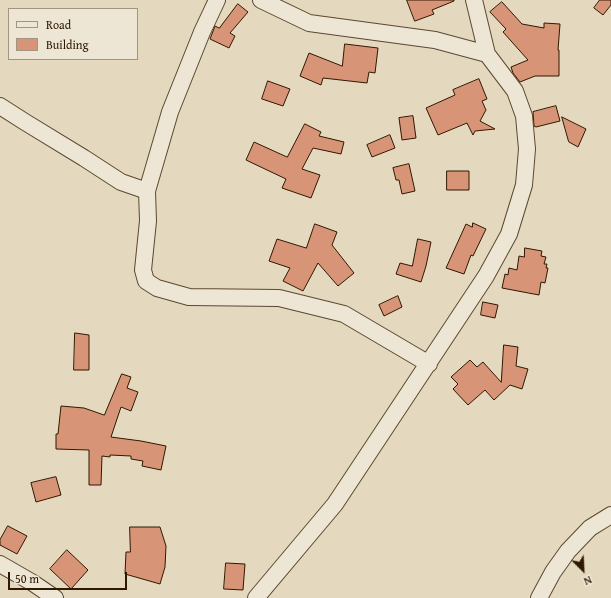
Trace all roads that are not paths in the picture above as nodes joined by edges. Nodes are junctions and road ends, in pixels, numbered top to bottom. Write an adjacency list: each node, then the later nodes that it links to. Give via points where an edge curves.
1 (217, 0): 6 (street, via 170,112)
2 (261, 0): 4 (street, via 309,23 435,40)
3 (474, 0): 4 (street)
4 (487, 54): 7 (street, via 515,91 524,116 527,149 524,185 509,234 486,276)
5 (0, 106): 6 (street, via 121,182)
6 (147, 191): 7 (street, via 148,221 143,270 146,281 157,288 189,297 278,298 344,314)
7 (429, 364): 11 (street, via 335,504)
8 (611, 515): 12 (street, via 590,528 568,550)
9 (0, 564): 10 (street)
10 (55, 598)
11 (256, 598)
12 (538, 598)

